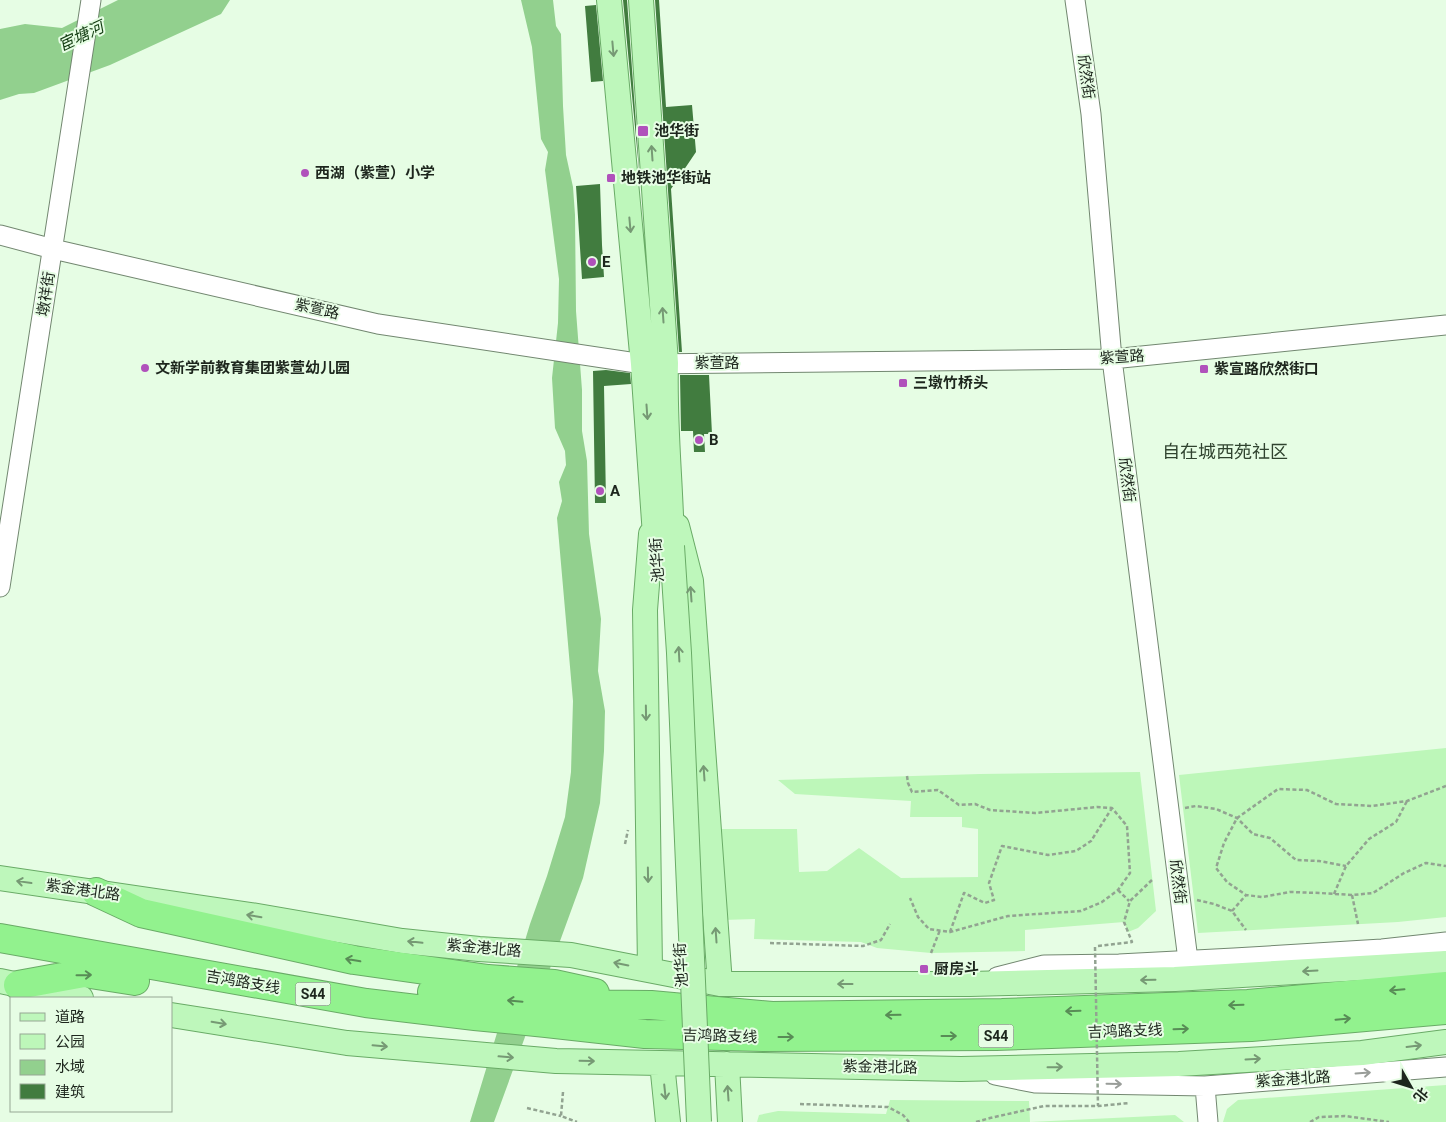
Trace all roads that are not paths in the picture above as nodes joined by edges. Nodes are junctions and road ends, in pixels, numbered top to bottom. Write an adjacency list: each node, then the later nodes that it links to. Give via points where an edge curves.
1 (91, 0): 6 (street, 墩祥街)
2 (609, 0): 9 (main road, 池华街, one-way to 9)
3 (641, 0): 9 (main road, 池华街, one-way to 3)
4 (1075, 0): 8 (street, 欣然街, via 1091,114)
5 (0, 235): 6 (street, 紫萱路)
6 (53, 249): 9 (street, 紫萱路, via 378,324); 12 (street, 墩祥街)
7 (1446, 325): 8 (street, 紫萱路)
8 (1112, 359): 9 (street, 紫萱路); 19 (street, 欣然街)
9 (655, 364): 10 (main road, 池华街, via 665,393)
10 (662, 505): 11 (main road, 池华街); 21 (main road, one-way to 21, via 645,610); 23 (main road, one-way to 10, via 690,581)
11 (664, 548): 38 (main road, 池华街); 39 (main road, 池华街, one-way to 11, bridge, via 679,652)
12 (0, 587)
13 (0, 878): 14 (main road, 紫金港北路, one-way to 13)
14 (96, 892): 21 (main road, 紫金港北路, one-way to 14, via 571,954 402,941); 29 (highway, one-way to 14, via 354,960 141,913)
15 (0, 921): 18 (highway, 吉鸿路支线 / S44)
16 (0, 938): 18 (highway, 吉鸿路支线 / S44)
17 (1446, 942): 19 (street, 紫金港北路, via 1382,949)
18 (155, 957): 29 (highway, 吉鸿路支线 / S44, via 366,1003)
19 (1188, 960): 24 (street, 紫金港北路, via 1044,965)
20 (1446, 963): 24 (main road, 紫金港北路, one-way to 24, via 1175,979)
21 (650, 969): 23 (main road, 紫金港北路)
22 (9, 983): 26 (main road); 29 (highway, one-way to 29, via 84,974)
23 (720, 984): 24 (main road, 紫金港北路, one-way to 23)
24 (970, 984)
25 (1446, 986): 30 (highway, 吉鸿路支线 / S44, one-way to 30, via 1248,1004 1002,1013 772,1016 652,1005)
26 (76, 997)
27 (1446, 1010): 30 (highway, 吉鸿路支线 / S44, one-way to 27, via 645,1034 996,1036 1251,1027)
28 (172, 1015): 29 (main road, 紫金港北路, one-way to 29, via 347,1043)
29 (478, 1015): 30 (highway, 吉鸿路支线 / S44); 30 (main road, 紫金港北路, one-way to 30)
30 (546, 1022): 32 (main road, 紫金港北路, one-way to 32, via 556,1061)
31 (1446, 1042): 35 (main road, 紫金港北路, one-way to 31, via 1189,1063 1362,1053)
32 (662, 1063): 33 (main road, 紫金港北路); 37 (main road, one-way to 37)
33 (727, 1064): 35 (main road, 紫金港北路); 40 (main road, one-way to 33)
34 (1446, 1067): 36 (street, 紫金港北路, one-way to 34)
35 (962, 1069): 36 (street, 紫金港北路, one-way to 36, via 1035,1083)
36 (1205, 1086): 41 (street)
37 (668, 1122)
38 (691, 1122)
39 (699, 1122)
40 (730, 1122)
41 (1208, 1122)

